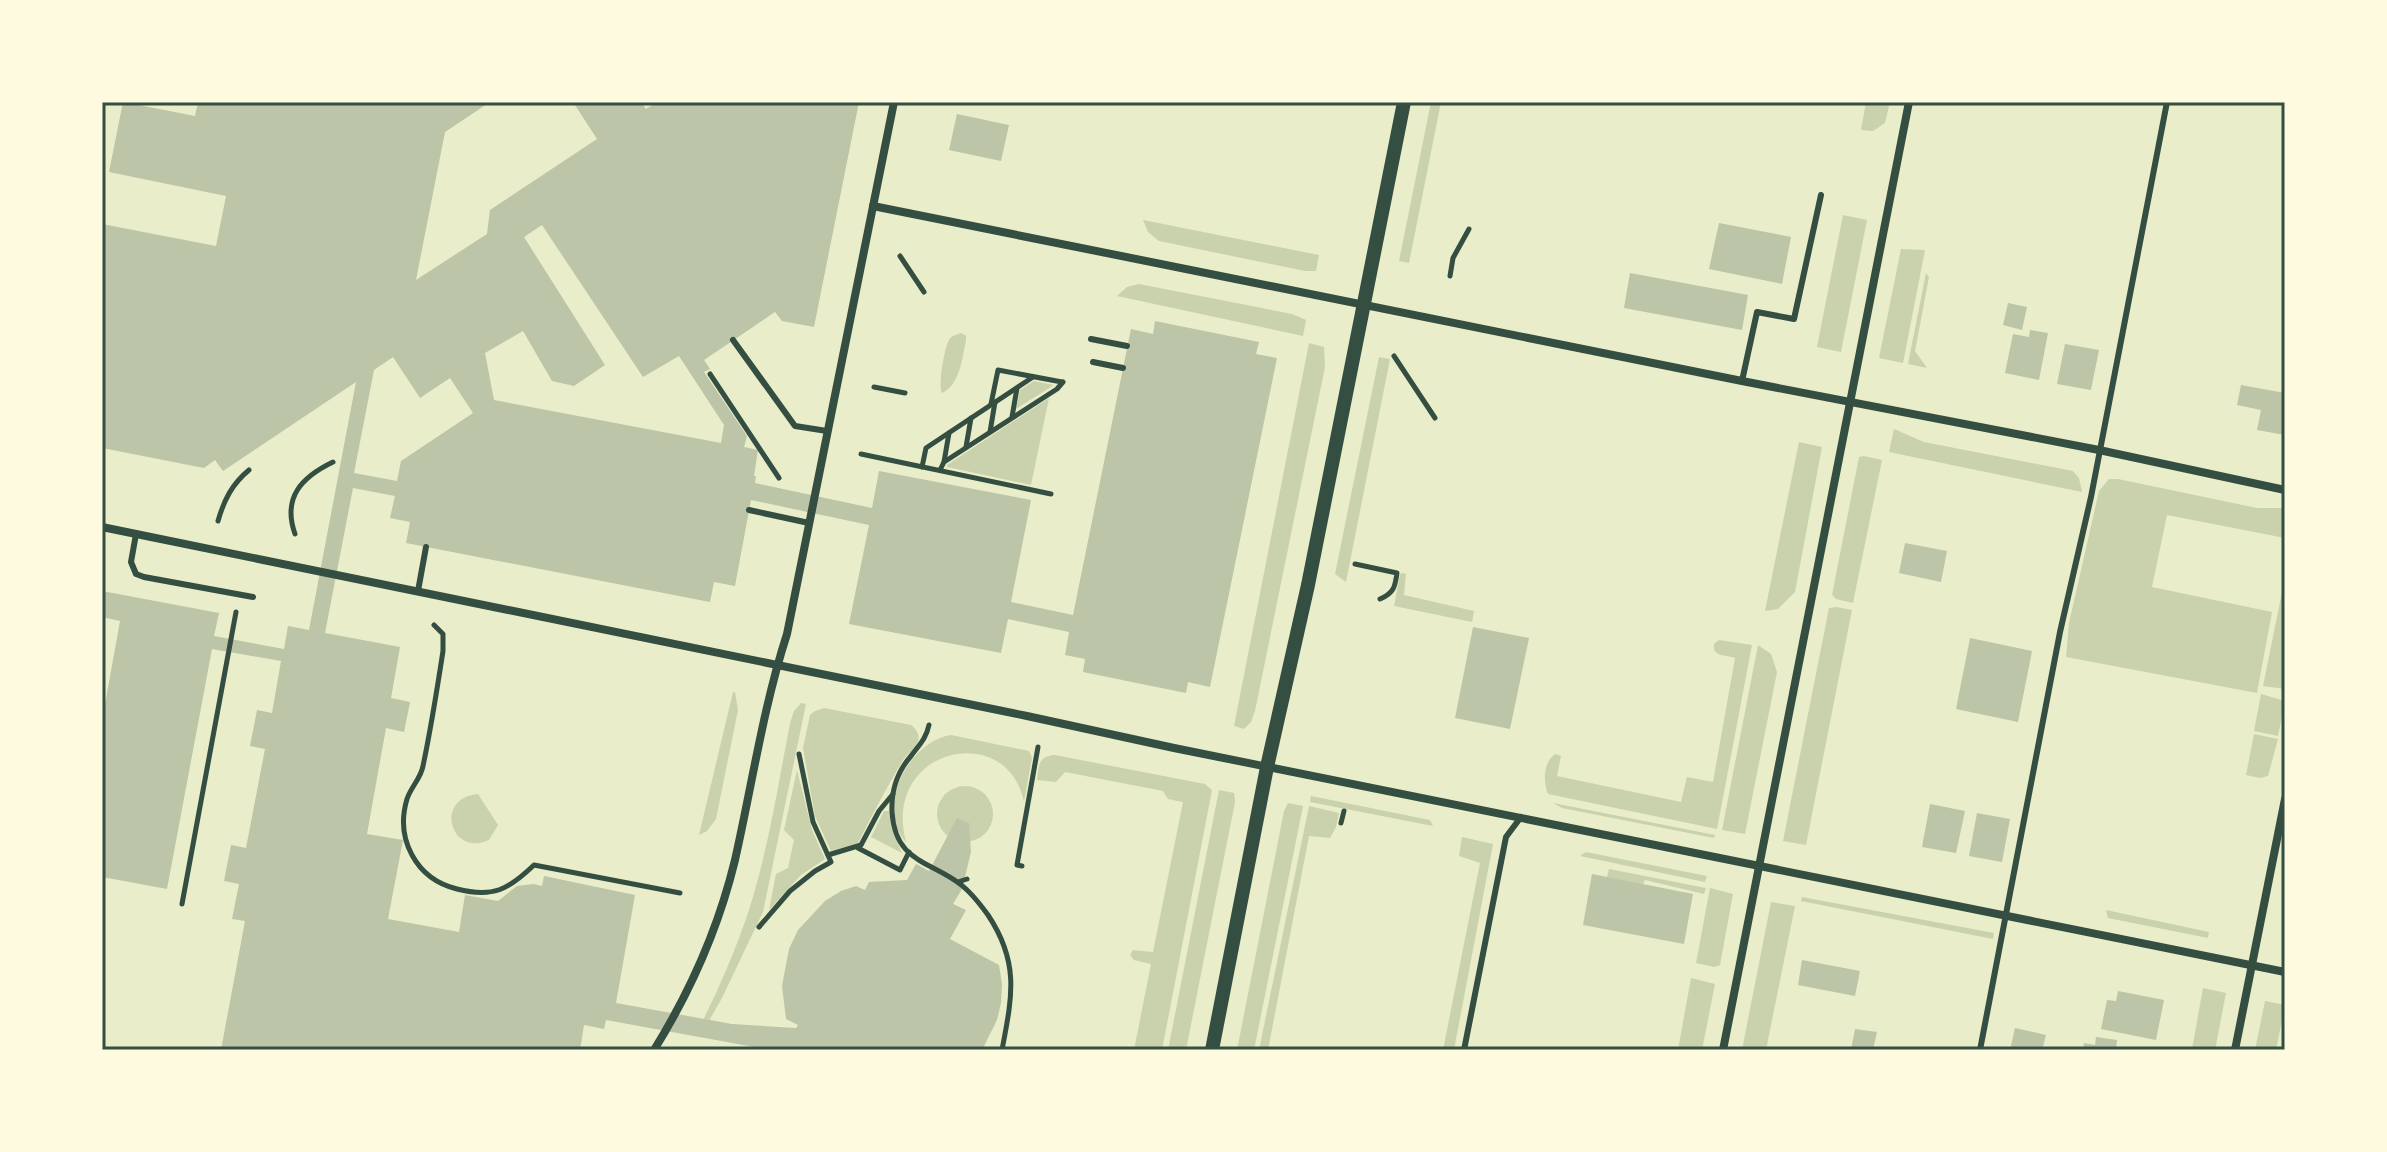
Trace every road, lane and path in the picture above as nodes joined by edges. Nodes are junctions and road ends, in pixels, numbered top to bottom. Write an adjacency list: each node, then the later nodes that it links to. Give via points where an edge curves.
1 (894, 102): 6 (street)
2 (1404, 102): 11 (street)
3 (1909, 102): 24 (street)
4 (2167, 102): 33 (lane)
5 (1821, 195): 20 (lane, via 1794,319 1757,312)
6 (873, 206): 11 (street); 29 (street)
7 (1469, 229): 9 (path)
8 (900, 256): 10 (path)
9 (1450, 276)
10 (924, 292)
11 (1364, 304): 20 (street); 60 (street)
12 (1091, 339): 14 (lane)
13 (733, 340): 29 (lane, via 795,426)
14 (1127, 346)
15 (1394, 356): 28 (path)
16 (1093, 362): 17 (lane)
17 (1123, 368)
18 (710, 374): 40 (path)
19 (1033, 377): 22 (path); 25 (path, via 998,370); 27 (path, via 1063,382)
20 (1742, 381): 24 (street)
21 (874, 387): 23 (path)
22 (1017, 388): 25 (path); 27 (path)
23 (905, 393)
24 (1849, 401): 33 (street); 70 (street)
25 (993, 403): 26 (path); 31 (path)
26 (971, 417): 30 (path); 32 (path)
27 (1012, 418): 31 (path)
28 (1435, 418)
29 (827, 431): 45 (street)
30 (950, 432): 36 (path); 37 (path, via 926,448)
31 (989, 433): 32 (path)
32 (966, 448): 36 (path)
33 (2099, 450): 41 (street); 75 (lane)
34 (861, 454): 37 (path)
35 (333, 462): 48 (path, via 296,489 291,522)
36 (944, 462): 39 (path)
37 (922, 467): 39 (path)
38 (249, 470): 44 (path, via 229,492)
39 (940, 470): 42 (path)
40 (779, 478)
41 (2285, 490)
42 (1051, 494)
43 (749, 510): 45 (lane)
44 (218, 521)
45 (809, 523): 56 (street)
46 (102, 527): 47 (street)
47 (136, 534): 51 (street); 52 (lane, via 131,562 136,574)
48 (295, 534)
49 (426, 547): 51 (lane)
50 (1355, 564): 53 (path, via 1397,573 1390,595)
51 (418, 591): 56 (street)
52 (253, 597)
53 (1380, 599)
54 (236, 612): 74 (path)
55 (434, 625): 73 (path, via 443,634 443,651 422,771 408,797 403,829 418,865 447,887 470,892 493,892 514,884 534,865)
56 (777, 665): 60 (street); 79 (street, via 722,906 699,965)
57 (929, 725): 61 (path, via 897,776)
58 (1038, 747): 69 (path)
59 (799, 754): 68 (path, via 813,822)
60 (1267, 767): 64 (street); 81 (street)
61 (894, 793): 66 (path); 67 (path, via 893,818)
62 (2285, 799): 77 (street)
63 (1344, 811): 65 (path)
64 (1521, 817): 70 (street); 82 (lane, via 1506,837)
65 (1341, 823)
66 (856, 847): 67 (path, via 900,870); 68 (path)
67 (909, 852): 72 (path)
68 (828, 855): 76 (path, via 831,862 790,891)
69 (1018, 862)
70 (1758, 867): 75 (street); 83 (street)
71 (967, 879): 72 (path)
72 (958, 882): 80 (path, via 982,907 1008,955 1012,993)
73 (680, 893)
74 (182, 904)
75 (2006, 915): 77 (street); 84 (lane)
76 (759, 927)
77 (2252, 965): 78 (street); 85 (street)
78 (2285, 972)
79 (654, 1050)
80 (1002, 1050)
81 (1212, 1050)
82 (1464, 1050)
83 (1723, 1050)
84 (1980, 1050)
85 (2235, 1050)

